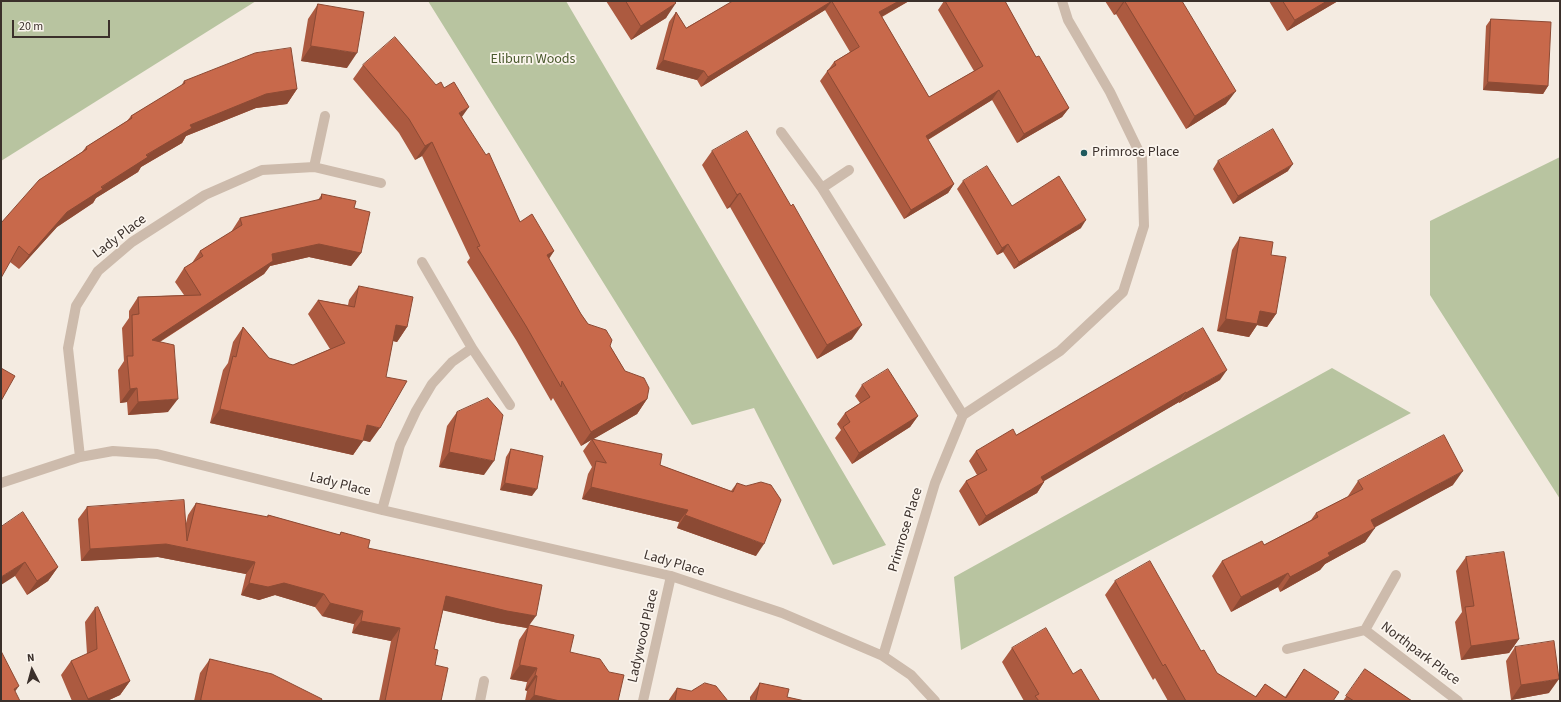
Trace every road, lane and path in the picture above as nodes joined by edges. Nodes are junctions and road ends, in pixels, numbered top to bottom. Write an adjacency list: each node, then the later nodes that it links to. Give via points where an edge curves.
1 (1062, 1): 11 (street, via 1068,20 1110,92 1142,158 1144,226 1123,292 1060,351)
2 (325, 116): 4 (street)
3 (781, 132): 7 (street)
4 (314, 167): 6 (street, Lady Place); 12 (street, Lady Place, via 262,170 205,195 132,242 98,271 76,306 68,348)
5 (849, 170): 7 (street)
6 (382, 183)
7 (822, 188): 11 (street)
8 (422, 262): 9 (street)
9 (472, 348): 10 (street); 14 (street, Lady Place, via 447,367 432,384 416,411 400,445)
10 (510, 405)
11 (963, 415): 19 (street, Primrose Place, via 935,483)
12 (80, 457): 13 (street, Lady Place); 14 (street, Lady Place, via 113,451 157,454)
13 (1, 483)
14 (382, 510): 16 (street, Lady Place)
15 (1396, 575): 17 (street, Northpark Place)
16 (671, 576): 19 (street, Lady Place, via 782,613); 22 (street, Ladywood Place)
17 (1365, 630): 18 (street, Northpark Place); 24 (street, Northpark Place)
18 (1288, 649)
19 (883, 656): 23 (street, Lady Place, via 911,674)
20 (484, 681): 21 (street)
21 (480, 701)
22 (644, 701)
23 (935, 701)
24 (1458, 701)

